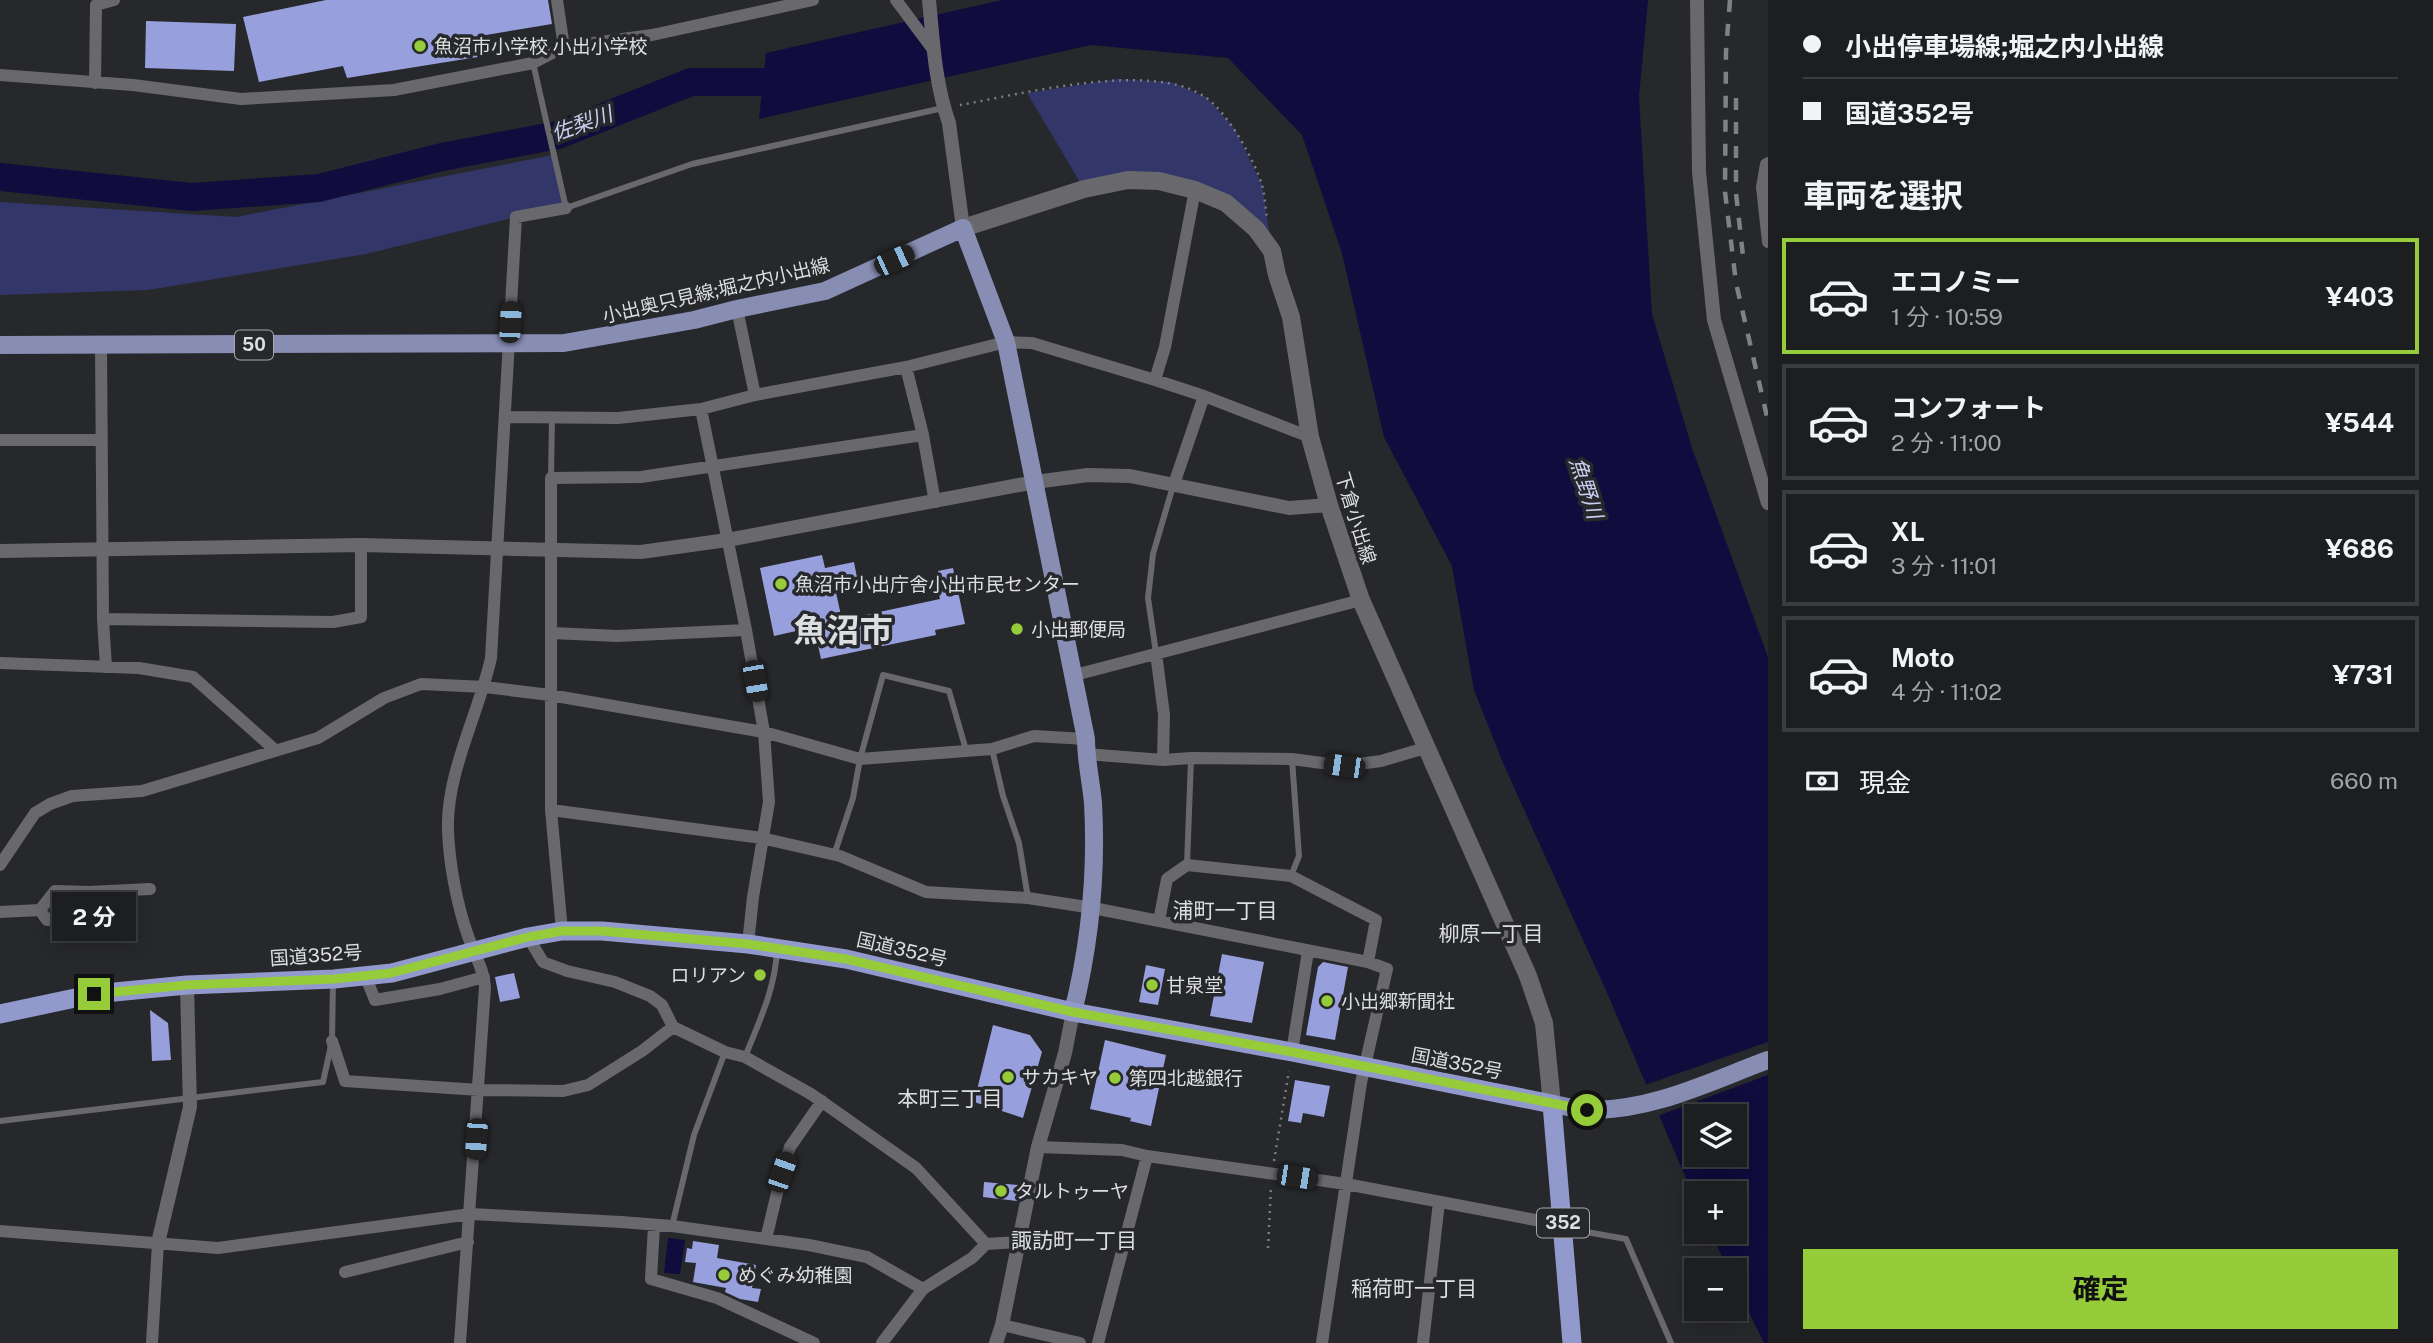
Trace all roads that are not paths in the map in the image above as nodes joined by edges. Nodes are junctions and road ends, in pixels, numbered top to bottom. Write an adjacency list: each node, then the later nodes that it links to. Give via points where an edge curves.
1 (114, 0): 11 (street, via 96,5)
2 (557, 0): 7 (street)
3 (813, 0): 7 (street, via 652,35)
4 (897, 0): 8 (street)
5 (929, 0): 8 (street)
6 (1697, 0): 39 (street, via 1699,172 1714,320)
7 (564, 47): 9 (street)
8 (934, 51): 12 (street)
9 (534, 68): 11 (street, via 394,90 241,99); 15 (lane)
10 (0, 75): 11 (street)
11 (94, 83)
12 (943, 108): 15 (lane, via 692,163); 16 (street)
13 (1768, 163): 17 (street, via 1762,187)
14 (1195, 190): 16 (main road, 下倉小出線, via 1159,181 1128,180 1084,189); 24 (street, via 1165,347); 31 (main road, 下倉小出線, via 1243,216 1272,251 1292,317)
15 (564, 203): 22 (street, via 516,217)
16 (963, 228): 18 (main road, 小出奥只見線;堀之内小出線 / 50, via 825,291); 19 (main road)
17 (1768, 242)
18 (737, 309): 22 (main road, 小出奥只見線;堀之内小出線 / 50, via 564,344); 25 (street)
19 (1006, 342): 23 (street); 24 (street, via 1032,343); 36 (main road)
20 (0, 345): 21 (main road, 小出奥只見線;堀之内小出線 / 50)
21 (100, 345): 22 (main road, 小出奥只見線;堀之内小出線 / 50); 33 (street)
22 (509, 345): 28 (street)
23 (906, 366): 25 (street); 30 (street)
24 (1154, 380): 26 (street)
25 (755, 396): 27 (street)
26 (1204, 396): 31 (street); 37 (street)
27 (701, 409): 29 (street, via 618,418); 34 (street)
28 (506, 417): 29 (street); 43 (street)
29 (552, 418): 35 (lane)
30 (923, 435): 34 (street); 38 (street)
31 (1310, 437): 40 (main road, 下倉小出線)
32 (0, 440): 33 (street)
33 (102, 440): 44 (street)
34 (713, 466): 35 (street, via 641,477); 41 (street)
35 (551, 478): 45 (street)
36 (1035, 482): 37 (street, via 1088,475); 38 (street); 54 (main road)
37 (1174, 484): 40 (street, via 1289,508); 51 (lane, via 1153,554 1148,598)
38 (935, 502): 41 (street)
39 (1768, 503)
40 (1329, 505): 47 (main road, 下倉小出線)
41 (727, 540): 45 (street, via 640,552); 49 (street)
42 (360, 545): 43 (street); 44 (street); 48 (street, via 361,617 333,622)
43 (497, 547): 45 (street); 55 (street, via 491,658)
44 (103, 550): 46 (street); 48 (street)
45 (551, 550): 50 (street)
46 (0, 551)
47 (1361, 600): 51 (street); 59 (main road, 下倉小出線)
48 (103, 619): 53 (street)
49 (746, 630): 50 (street, via 617,636); 57 (street)
50 (552, 633): 56 (street)
51 (1156, 653): 54 (street); 66 (street, via 1164,715)
52 (0, 663): 53 (street)
53 (106, 667): 61 (street, via 193,677)
54 (1075, 675): 58 (main road)
55 (485, 687): 56 (street); 61 (street, via 421,684 384,698 318,738); 85 (street, via 456,771 448,829 457,899)
56 (550, 695): 57 (street); 67 (street)
57 (764, 732): 64 (street); 68 (street, via 769,803)
58 (1086, 746): 60 (street, via 1034,736); 66 (street); 76 (main road, via 1093,803)
59 (1425, 748): 65 (street, via 1344,766); 103 (main road, 下倉小出線, via 1528,976 1544,1023)
60 (992, 749): 62 (street); 75 (lane, via 1019,844)
61 (275, 750): 70 (street, via 142,792 72,796 50,804 35,814)
62 (967, 751): 64 (street); 64 (lane, via 949,691 883,675)
63 (1191, 758): 65 (street); 66 (street); 71 (lane)
64 (860, 759): 69 (lane)
65 (1292, 759): 72 (lane, via 1298,856)
66 (1163, 760)
67 (551, 810): 68 (street); 80 (street)
68 (762, 838): 69 (street); 82 (street)
69 (834, 855): 75 (street, via 926,892)
70 (0, 865)
71 (1187, 865): 72 (street); 79 (street, via 1167,879)
72 (1291, 876): 86 (street, via 1376,920)
73 (150, 889): 74 (street)
74 (89, 892): 77 (street, via 55,891); 77 (street, via 89,913 47,920)
75 (1028, 898): 76 (street)
76 (1093, 908): 79 (street); 91 (main road)
77 (40, 910): 78 (street)
78 (0, 912)
79 (1159, 921): 84 (street)
80 (562, 931): 81 (highway, 国道352号); 82 (highway, 国道352号)
81 (528, 937): 85 (highway, 国道352号); 93 (street, via 542,962 650,996 662,1006)
82 (748, 944): 83 (highway, 国道352号)
83 (777, 949): 91 (highway, 国道352号, via 846,959); 96 (lane, via 766,1006)
84 (1308, 951): 86 (street); 98 (street)
85 (474, 952): 87 (highway, 国道352号); 88 (street)
86 (1368, 962): 99 (street, via 1387,969)
87 (365, 975): 88 (street, via 375,1000); 89 (highway, 国道352号)
88 (484, 977): 100 (street)
89 (334, 979): 90 (highway, 国道352号); 94 (lane)
90 (187, 985): 92 (highway, 国道352号, via 94,994); 101 (street)
91 (1073, 1012): 98 (highway, 国道352号); 105 (street)
92 (0, 1014)
93 (673, 1027): 95 (street); 100 (street, via 588,1085 564,1091)
94 (332, 1041): 100 (street, via 345,1081); 101 (lane, via 323,1082)
95 (725, 1052): 96 (street); 111 (lane, via 694,1135)
96 (745, 1057): 102 (street)
97 (1768, 1060): 103 (main road, via 1649,1103 1610,1110)
98 (1290, 1061): 99 (highway, 国道352号)
99 (1364, 1067): 103 (highway, 国道352号); 107 (street)
100 (479, 1090): 109 (street)
101 (190, 1099): 104 (lane); 115 (street)
102 (822, 1101): 114 (street, via 790,1147); 118 (street, via 916,1168)
103 (1552, 1104): 112 (highway, 352)
104 (0, 1121)
105 (1038, 1147): 106 (street, via 1122,1150); 117 (street)
106 (1147, 1156): 107 (street); 128 (street)
107 (1346, 1184): 108 (street); 129 (street)
108 (1439, 1202): 112 (street); 130 (street)
109 (471, 1214): 110 (street); 115 (street, via 218,1248); 116 (street)
110 (654, 1226): 111 (street); 124 (street, via 651,1279 717,1298)
111 (672, 1226): 114 (street)
112 (1564, 1228): 131 (highway, 352); 132 (lane, via 1626,1239)
113 (0, 1231): 115 (street)
114 (766, 1239): 120 (street, via 867,1257)
115 (158, 1242): 122 (street)
116 (468, 1242): 119 (street); 123 (street)
117 (1018, 1242): 118 (street); 121 (street)
118 (986, 1244): 120 (street)
119 (345, 1272)
120 (923, 1289): 125 (street)
121 (1002, 1325): 126 (street); 127 (street)
122 (152, 1343)
123 (460, 1343)
124 (814, 1343)
125 (882, 1343)
126 (996, 1343)
127 (1080, 1343)
128 (1098, 1343)
129 (1322, 1343)
130 (1423, 1343)
131 (1572, 1343)
132 (1671, 1343)

